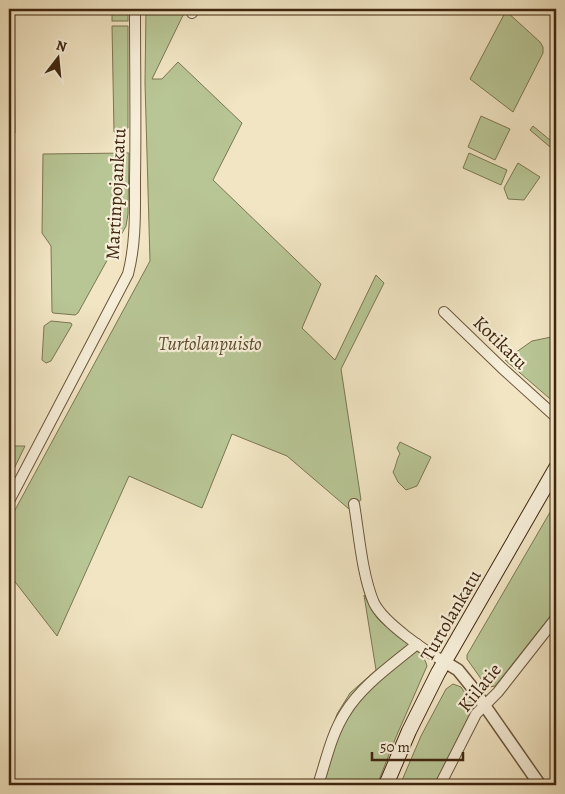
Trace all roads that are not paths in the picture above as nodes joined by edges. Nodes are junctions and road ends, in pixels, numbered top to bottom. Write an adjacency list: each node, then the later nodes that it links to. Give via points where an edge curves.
1 (135, 9): 5 (street, Martinpojankatu, via 135,223 128,274)
2 (444, 312): 3 (street, Kotikatu)
3 (556, 418)
4 (556, 468): 9 (main road, Turtolankatu)
5 (9, 501)
6 (354, 504): 8 (street, via 365,572 375,604 386,618)
7 (556, 618): 10 (street, Kiilatie)
8 (417, 644): 9 (street); 12 (street, via 360,693 345,713)
9 (445, 662): 10 (street, via 461,673); 13 (main road, Turtolankatu, via 409,731)
10 (484, 705): 11 (street, Kiilatie, via 473,718); 14 (street)
11 (443, 784)
12 (318, 785)
13 (386, 785)
14 (540, 785)

